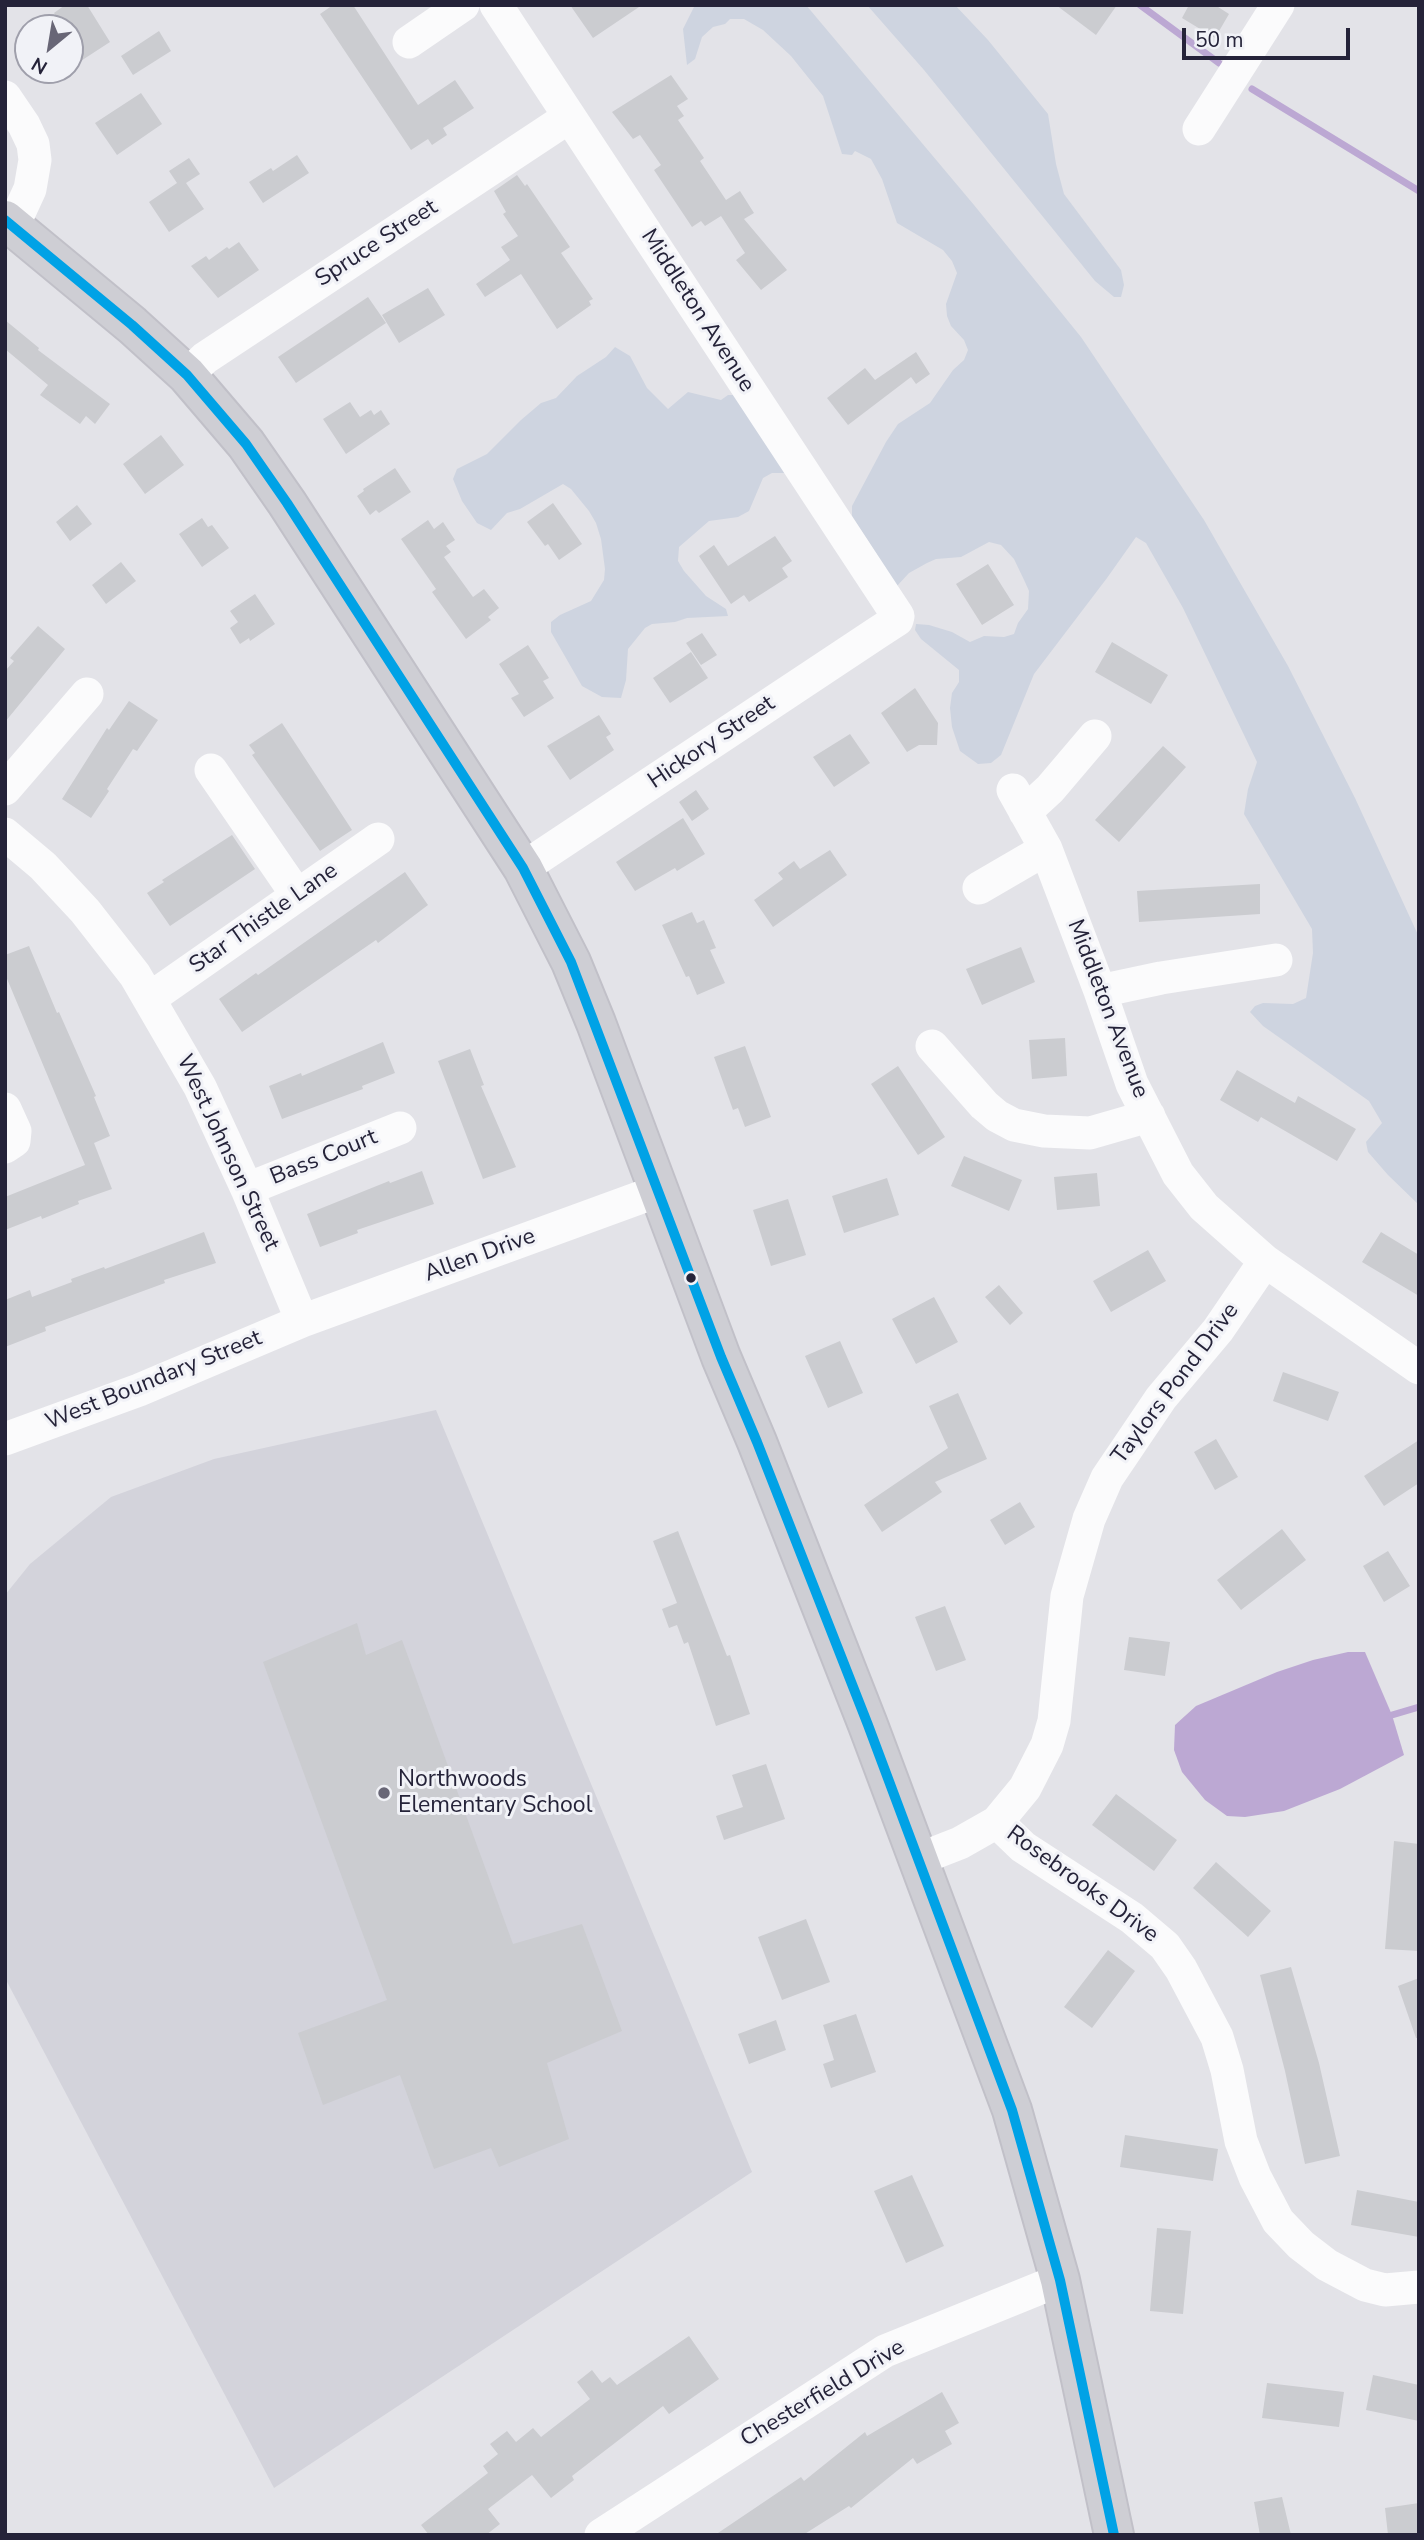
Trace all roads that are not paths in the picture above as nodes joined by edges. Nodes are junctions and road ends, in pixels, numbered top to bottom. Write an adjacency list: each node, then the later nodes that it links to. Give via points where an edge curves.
1 (463, 5): 4 (street)
2 (496, 5): 6 (street, Middleton Avenue)
3 (1278, 5): 7 (street)
4 (409, 42)
5 (5, 97): 8 (street, via 24,125 35,160 30,189)
6 (569, 117): 9 (street, Spruce Street, via 205,358); 10 (street, Middleton Avenue)
7 (1199, 129)
8 (9, 223): 9 (main road)
9 (187, 375): 18 (main road, via 263,467)
10 (898, 616): 18 (street, Hickory Street)
11 (87, 694): 14 (street)
12 (1095, 736): 17 (street, Middleton Avenue, via 1050,789 1019,801)
13 (211, 770): 20 (street)
14 (5, 789)
15 (5, 834): 23 (street, West Johnson Street, via 85,911)
16 (378, 839): 20 (street, Star Thistle Lane)
17 (1046, 849): 19 (street); 22 (street, Middleton Avenue)
18 (523, 868): 30 (main road, via 580,981)
19 (979, 888)
20 (297, 895): 23 (street, Star Thistle Lane)
21 (1276, 960): 22 (street)
22 (1100, 991): 26 (street, Middleton Avenue, via 1132,1084)
23 (149, 999): 29 (street, West Johnson Street, via 200,1087)
24 (932, 1046): 26 (street, via 984,1105 1014,1125 1090,1133)
25 (5, 1109): 28 (street, via 15,1136)
26 (1149, 1116): 31 (street, Middleton Avenue, via 1178,1174 1204,1207)
27 (400, 1128): 29 (street, Bass Court)
28 (5, 1147)
29 (247, 1189): 32 (street, West Johnson Street)
30 (657, 1191): 32 (street, Allen Drive); 36 (main road)
31 (1265, 1261): 33 (street, Middleton Avenue); 35 (street, Taylors Pond Drive, via 1107,1478 1089,1519 1067,1596 1057,1703 1047,1745 1025,1788)
32 (302, 1321): 34 (street, West Boundary Street, via 139,1390)
33 (1419, 1368)
34 (5, 1439)
35 (997, 1822): 36 (street, Taylors Pond Drive); 38 (street, Rosebrooks Drive, via 1023,1847 1132,1918 1164,1946 1181,1969 1217,2037 1241,2141 1278,2221 1327,2265 1365,2285 1385,2290)
36 (919, 1859): 37 (main road, via 1012,2110)
37 (1059, 2280): 39 (street, Chesterfield Drive, via 885,2351); 40 (main road)
38 (1419, 2287)
39 (601, 2535)
40 (1114, 2535)

